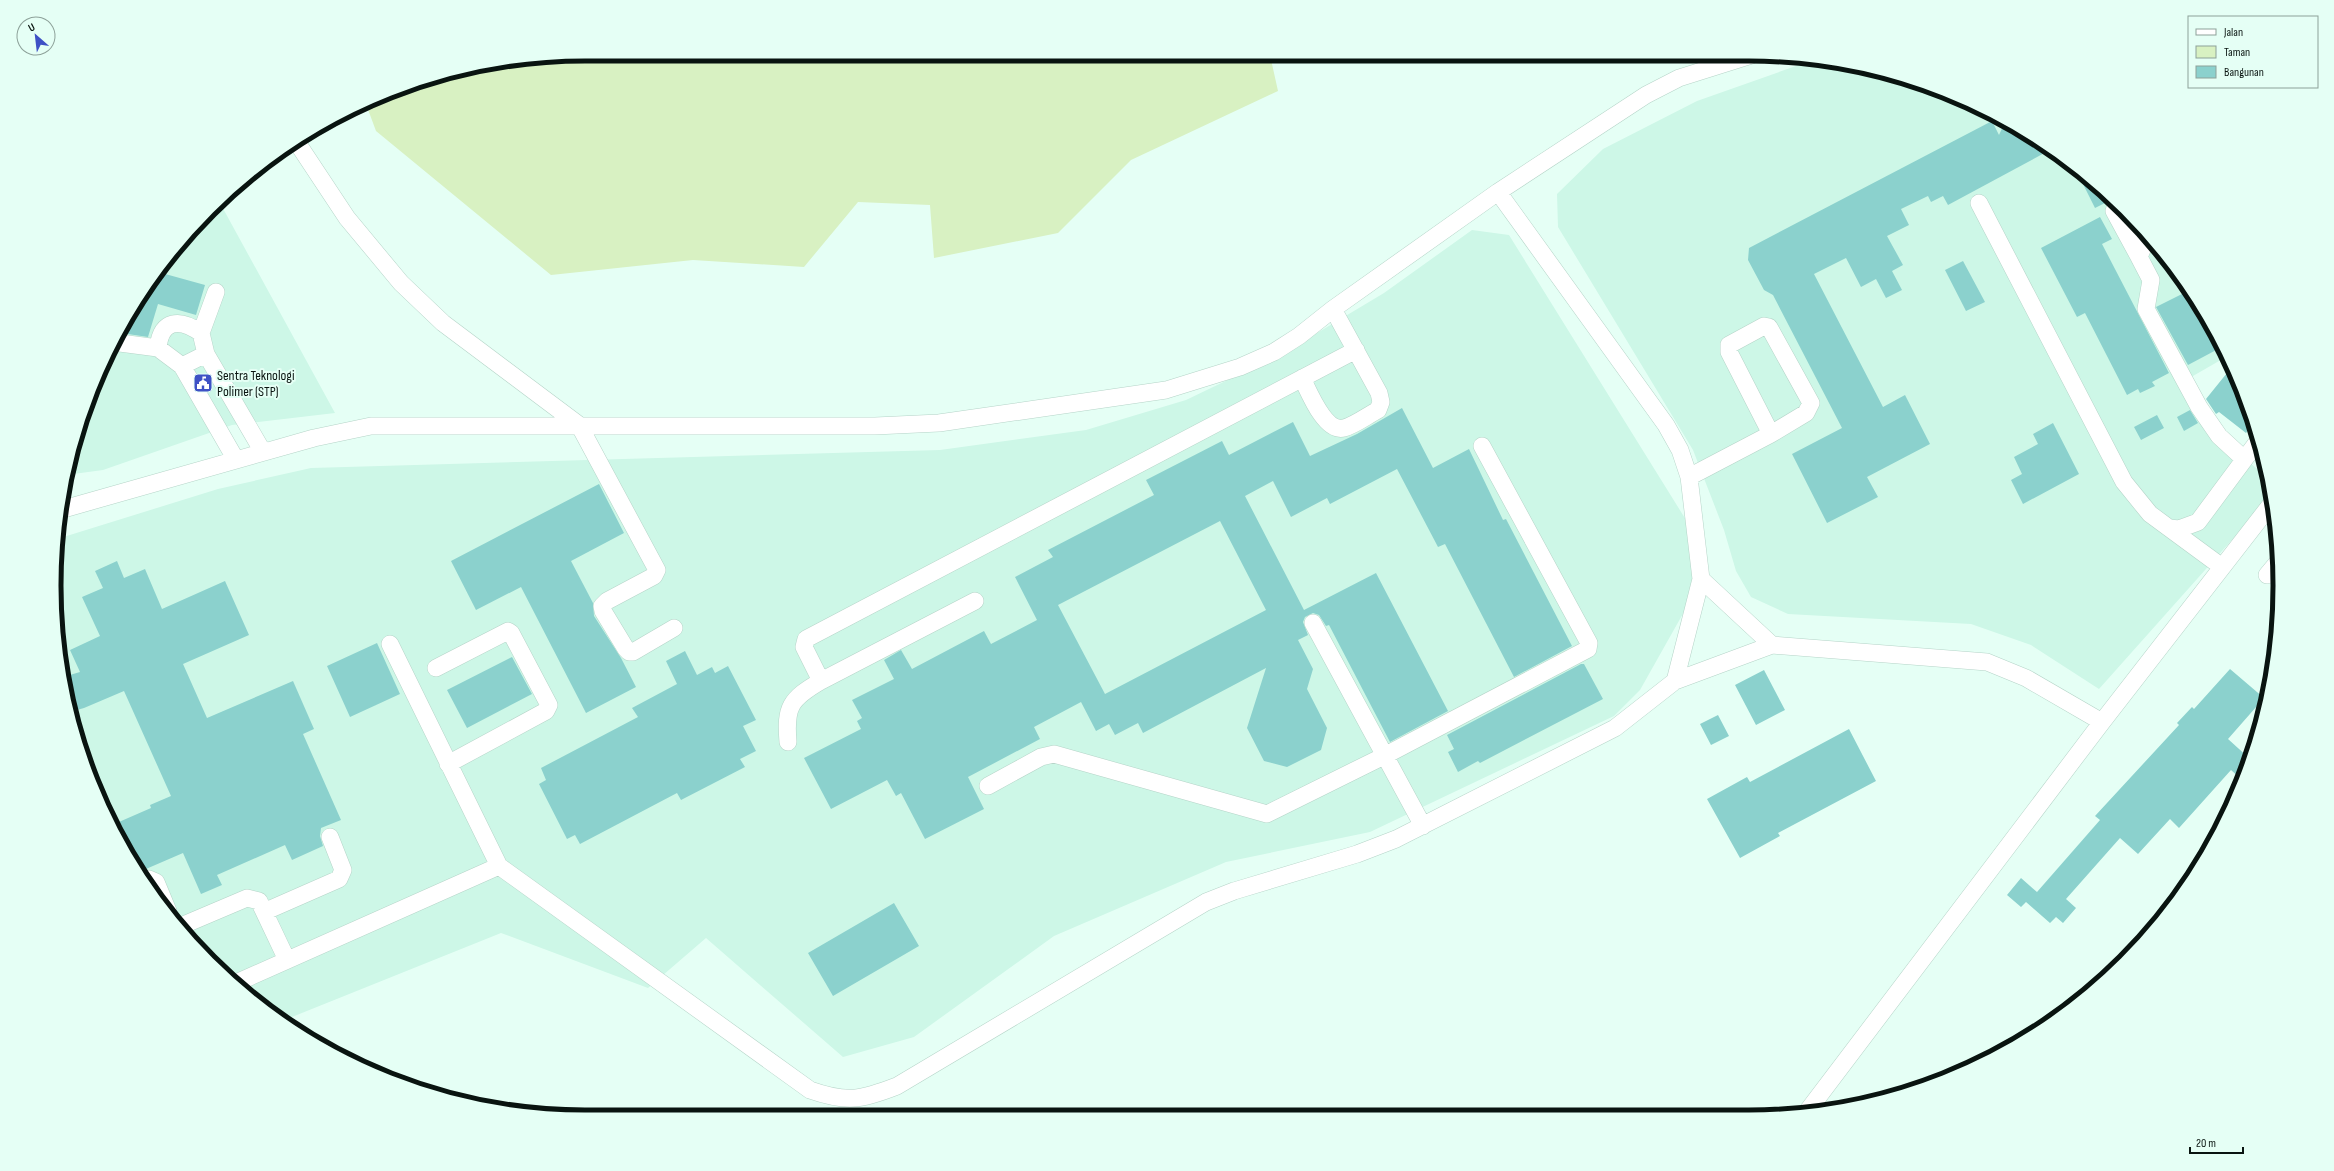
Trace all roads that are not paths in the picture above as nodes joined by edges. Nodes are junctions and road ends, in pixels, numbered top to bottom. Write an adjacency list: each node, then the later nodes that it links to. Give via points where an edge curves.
1 (1733, 61): 3 (lane, via 1679,78 1646,95)
2 (299, 146): 17 (lane, via 348,218 401,284 443,323)
3 (1498, 192): 9 (lane); 24 (lane, via 1666,425 1680,450)
4 (1979, 203): 27 (lane, via 2124,482 2150,514)
5 (2114, 211): 7 (lane)
6 (2145, 243): 7 (lane)
7 (2139, 257): 22 (lane, via 2151,280 2146,308 2199,407 2219,436)
8 (216, 292): 10 (lane)
9 (1333, 309): 13 (lane); 17 (lane, via 1274,352 1207,379 1166,390 1005,415 938,423 875,426)
10 (200, 333): 12 (lane, via 180,323 169,325 161,332); 14 (lane)
11 (120, 343): 12 (lane)
12 (158, 348): 15 (lane)
13 (1356, 350): 16 (lane); 16 (lane, via 1379,393 1381,402 1378,410 1344,428 1333,427 1324,419)
14 (206, 354): 15 (lane); 21 (lane)
15 (182, 366): 23 (lane)
16 (1302, 378): 36 (lane, via 806,639 804,647)
17 (579, 424): 21 (lane, via 371,426); 32 (lane, via 657,570 654,576 606,601 602,606 603,611 629,652)
18 (1771, 434): 18 (lane, via 1806,413 1811,403 1769,327 1764,326 1728,344 1729,352); 24 (lane)
19 (1482, 446): 40 (lane, via 1589,643 1588,648)
20 (2254, 447): 22 (lane)
21 (263, 452): 23 (lane)
22 (2244, 459): 27 (lane, via 2198,522 2179,529)
23 (236, 460): 25 (lane)
24 (1688, 477): 29 (lane)
25 (67, 508)
26 (2268, 509): 28 (lane)
27 (2169, 528): 28 (lane)
28 (2222, 567): 38 (lane)
29 (1701, 579): 34 (lane); 37 (lane)
30 (975, 601): 36 (lane)
31 (1313, 623): 40 (lane)
32 (674, 628)
33 (390, 644): 41 (lane)
34 (1772, 644): 37 (lane); 38 (lane, via 1987,662 2026,678)
35 (436, 668): 41 (lane, via 508,632 511,633 549,705 546,711)
36 (821, 681): 39 (lane, via 793,702 789,708 786,721)
37 (1675, 681): 43 (lane, via 1615,728)
38 (2102, 722): 52 (lane)
39 (788, 742)
40 (1384, 756): 42 (lane, via 1267,814 1054,754 1041,757); 43 (lane)
41 (448, 764): 45 (lane)
42 (988, 786)
43 (1423, 826): 45 (lane, via 1371,849 1206,902 897,1086 875,1095 852,1099 832,1098 810,1090)
44 (330, 837): 48 (lane, via 343,870 339,879)
45 (499, 866): 50 (lane)
46 (151, 879): 47 (lane, via 156,882)
47 (161, 893)
48 (266, 911): 49 (lane, via 259,900 247,898); 50 (lane)
49 (185, 924)
50 (287, 960): 51 (lane)
51 (241, 981)
52 (1810, 1107)

